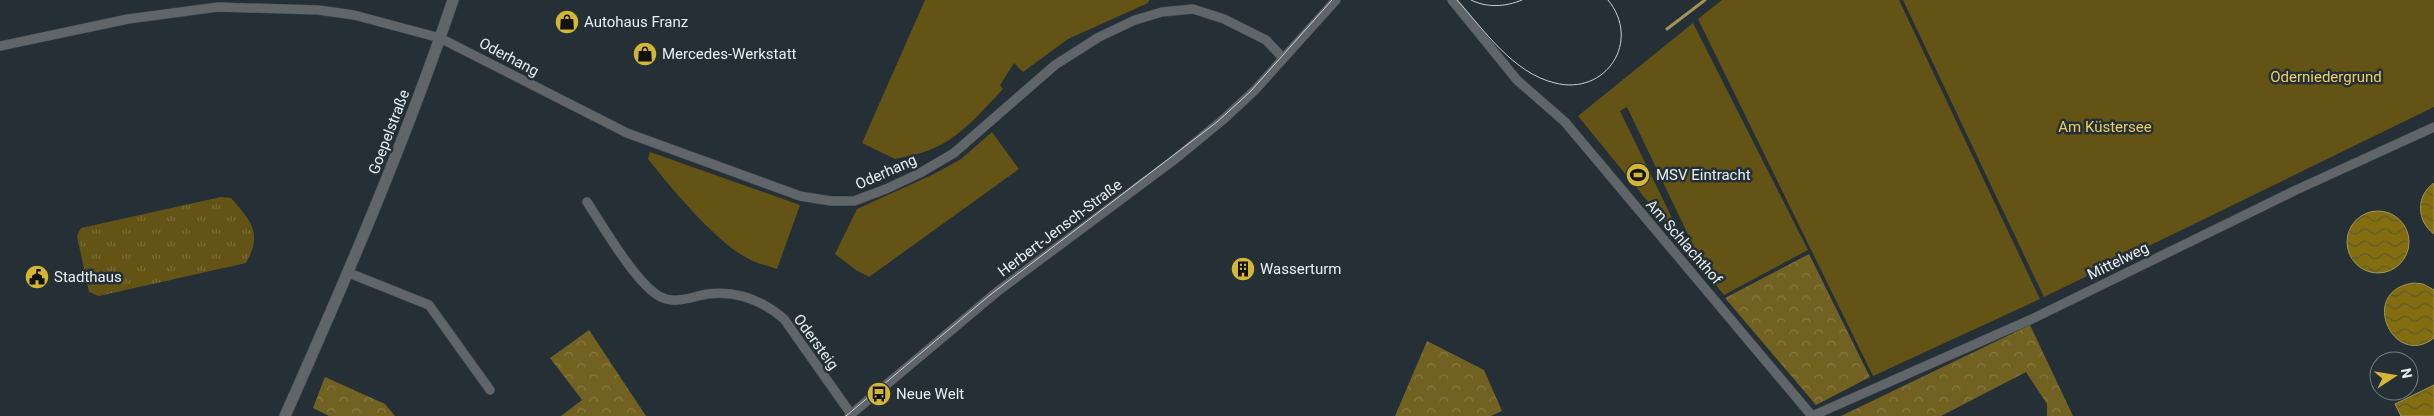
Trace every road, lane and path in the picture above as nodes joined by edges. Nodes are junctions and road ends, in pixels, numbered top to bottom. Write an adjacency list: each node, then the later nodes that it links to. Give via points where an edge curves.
1 (453, 0): 5 (street, Goepelstraße)
2 (1336, 0): 7 (street, Herbert-Jensch-Straße)
3 (1452, 0): 14 (street, Am Schlachthof, via 1517,80 1565,122)
4 (217, 4): 5 (street, Oderhang, via 333,12 388,22); 6 (street, Oderhang)
5 (440, 38): 7 (street, Oderhang, via 627,133 800,196 831,202 854,201 886,189 954,153 1055,65 1099,37 1135,20 1162,12 1193,9 1224,19 1266,40); 10 (street, Goepelstraße)
6 (0, 46)
7 (1283, 58): 12 (street, Herbert-Jensch-Straße, via 1225,118 1174,160 1004,286)
8 (2434, 127): 14 (street, Mittelweg, via 2296,190 2034,318)
9 (587, 202): 12 (street, Odersteig, via 641,280 657,295 667,300 681,300 734,293 769,307 784,320)
10 (349, 273): 11 (street, via 429,305); 13 (street, Goepelstraße)
11 (490, 390)
12 (850, 415)
13 (284, 416)
14 (1812, 416)

